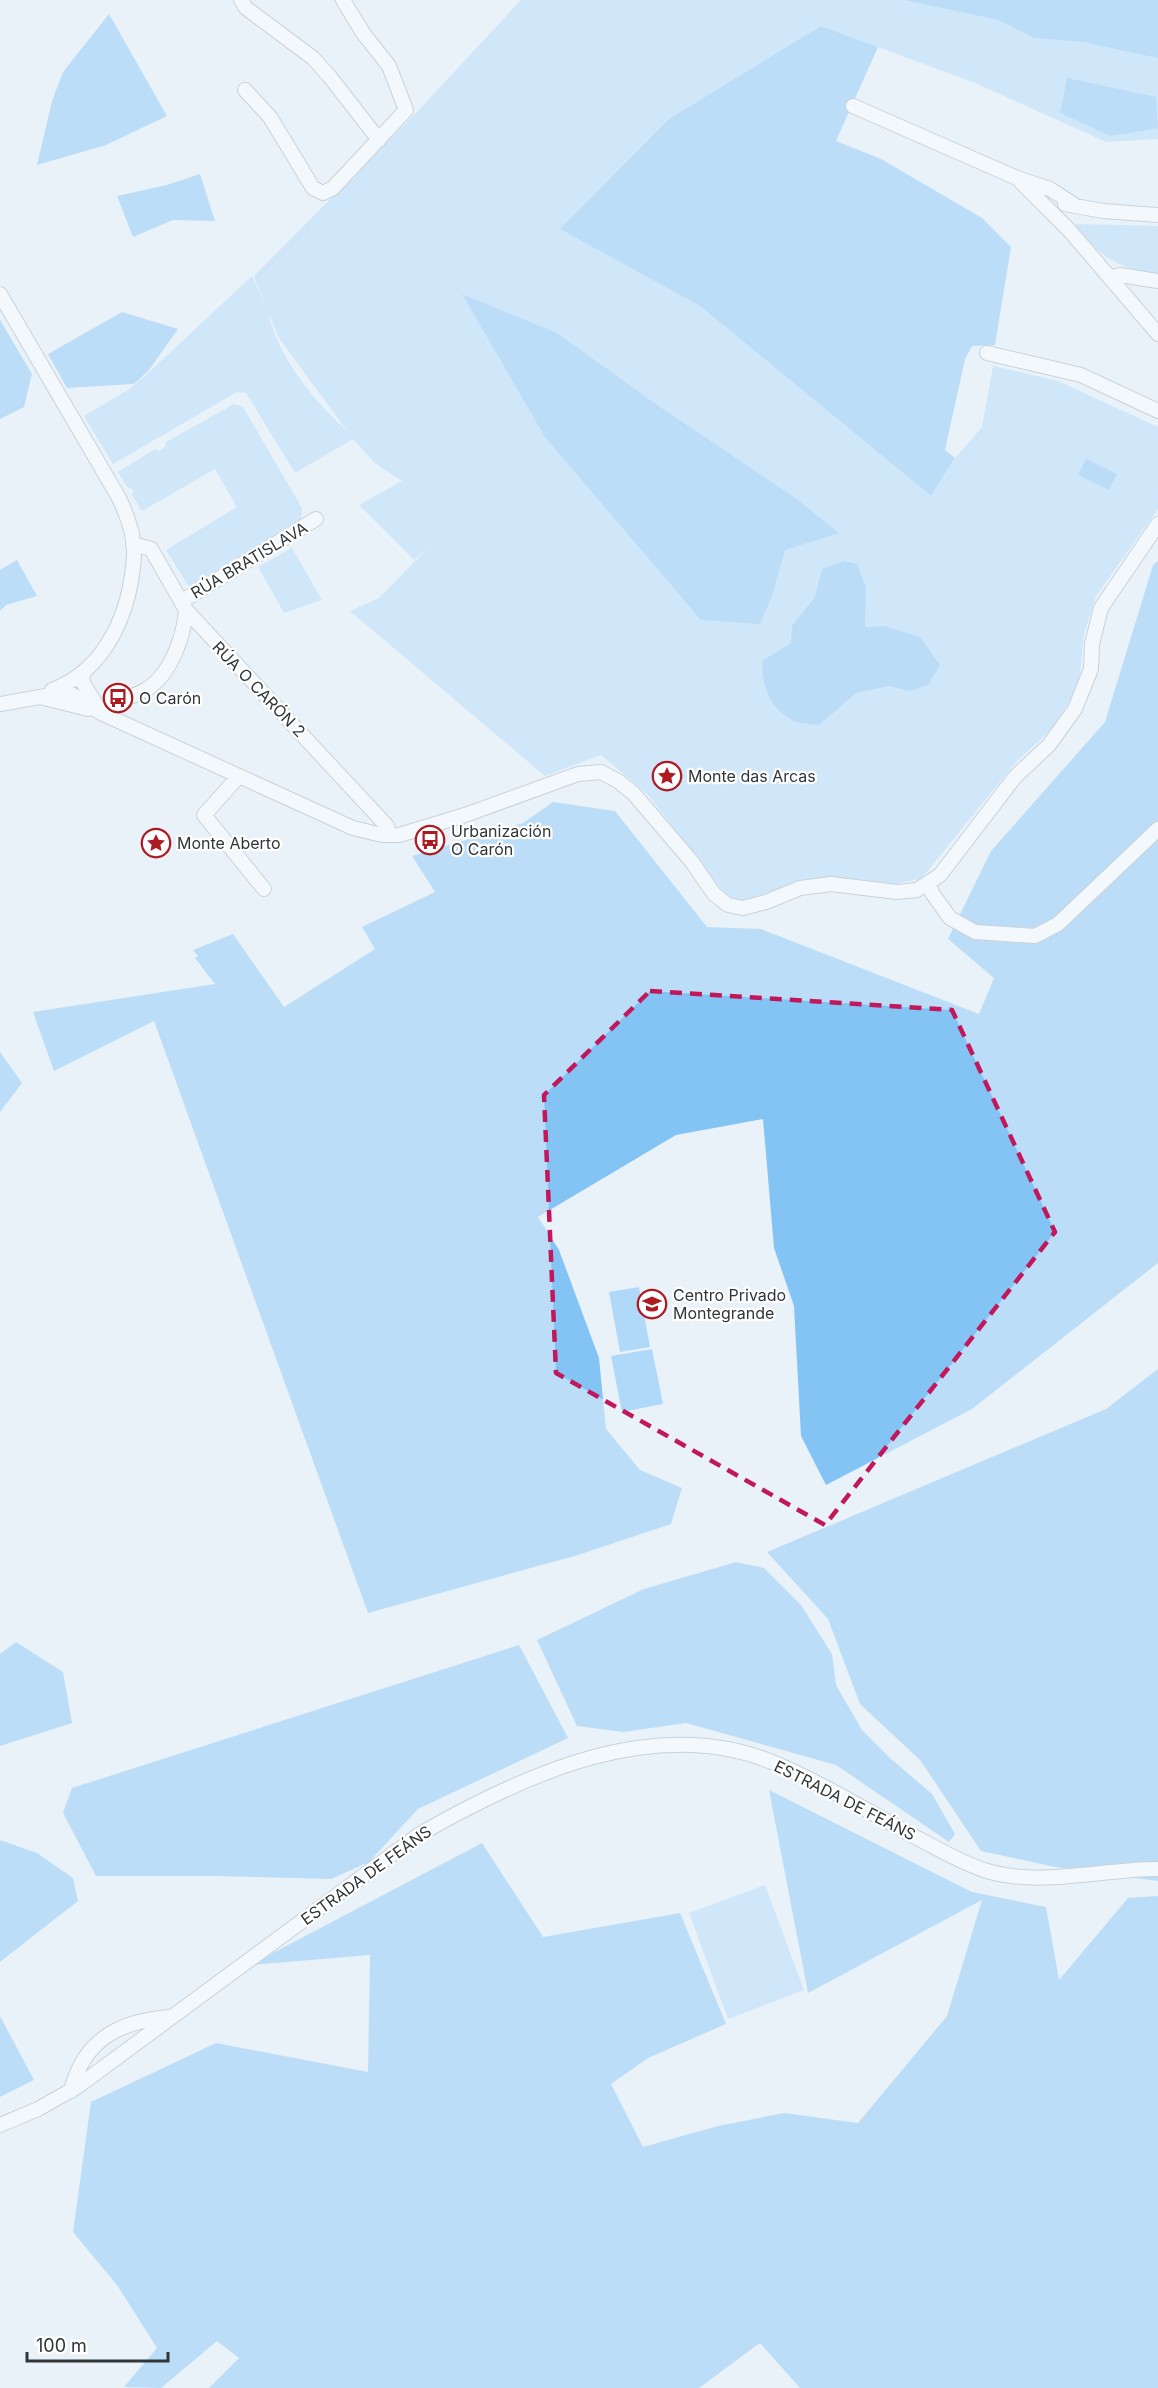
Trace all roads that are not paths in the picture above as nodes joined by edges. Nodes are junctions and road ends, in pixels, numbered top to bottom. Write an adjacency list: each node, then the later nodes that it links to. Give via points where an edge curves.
1 (241, 0): 5 (street, via 246,8 319,64)
2 (343, 0): 5 (street, via 389,66 406,110)
3 (245, 90): 5 (street, via 270,117 313,188 323,193 333,188)
4 (853, 106): 6 (street)
5 (379, 140)
6 (1017, 178): 7 (street, via 1050,189); 8 (street)
7 (1073, 204): 8 (street); 9 (street)
8 (1047, 206): 11 (street)
9 (1090, 208): 10 (street); 11 (street, via 1072,216)
10 (1158, 215)
11 (1070, 231): 12 (street, via 1097,262 1111,266)
12 (1115, 276): 13 (street); 16 (street)
13 (1137, 278): 14 (street); 16 (street, via 1126,284)
14 (1158, 281)
15 (0, 294): 22 (street, via 119,498 129,518)
16 (1126, 295): 17 (street)
17 (1158, 334)
18 (987, 353): 19 (street, via 1081,375)
19 (1158, 411)
20 (316, 519): 23 (street, RÚA BRATISLAVA)
21 (1158, 524): 33 (street, via 1101,608 1092,644 1091,669 1075,709 1049,745 1015,777 940,875)
22 (133, 544): 23 (street, RÚA O CARÓN 2, via 151,549); 24 (street, via 121,619 113,638)
23 (184, 605): 29 (street, via 180,639 160,677 148,689 108,704); 32 (street, RÚA O CARÓN 2, via 387,826)
24 (84, 671): 25 (street); 29 (street, via 82,681)
25 (64, 688): 26 (street); 28 (street); 29 (street)
26 (34, 696): 27 (street); 28 (street)
27 (0, 704)
28 (73, 705): 29 (street)
29 (101, 713): 30 (street)
30 (239, 777): 32 (street, via 354,828); 34 (street, via 204,815)
31 (1158, 829): 33 (street, via 1058,924 1035,936 975,932 950,918)
32 (389, 835): 33 (street, via 465,815 578,774 601,772 634,794 714,894 728,905 743,908 800,888 831,884 897,892 917,890)
33 (929, 882)
34 (264, 890)
35 (1158, 1869): 36 (street, ESTRADA DE FEÁNS, via 1042,1878 986,1871 772,1762 701,1745 628,1749 588,1759 454,1813)
36 (172, 2017): 37 (street, ESTRADA DE FEÁNS); 37 (street, ESTRADA DE FEÁNS, via 118,2028 97,2045 77,2073)
37 (70, 2091): 38 (street, ESTRADA DE FEÁNS)
38 (0, 2125)

